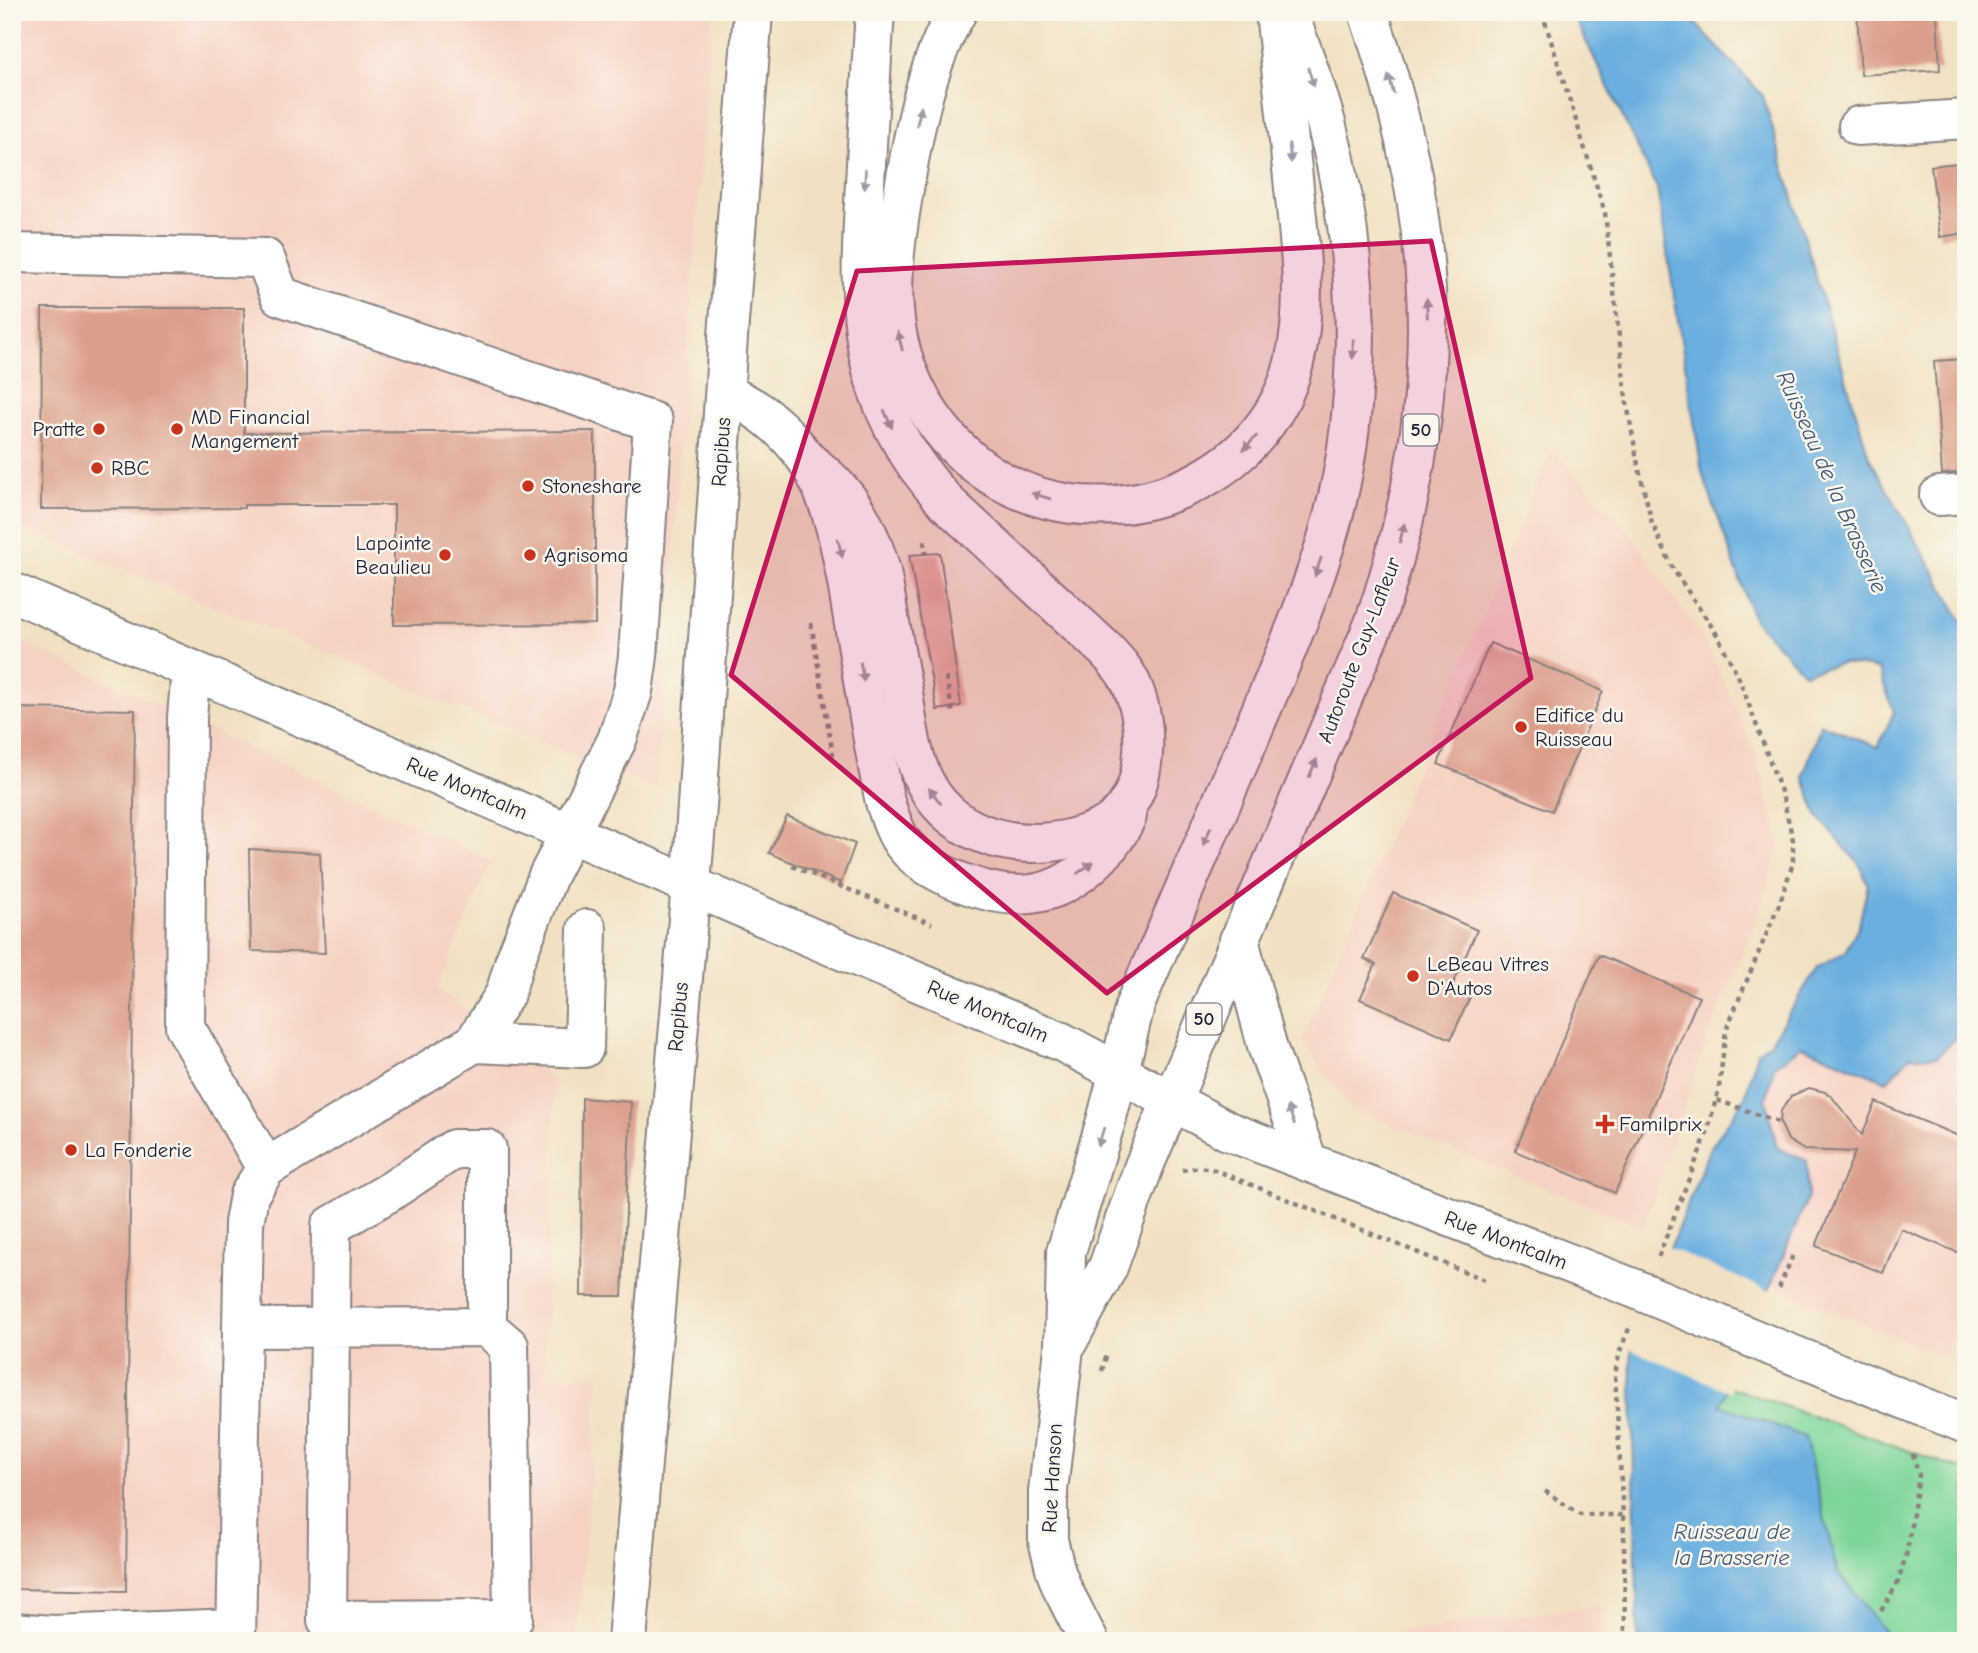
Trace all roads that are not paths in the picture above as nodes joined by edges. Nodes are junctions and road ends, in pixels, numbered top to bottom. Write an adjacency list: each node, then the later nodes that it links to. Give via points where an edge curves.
1 (753, 12): 10 (main road, Rapibus)
2 (875, 12): 13 (main road, Rapibus, one-way to 13, via 860,268 866,341 891,426 911,460)
3 (957, 12): 11 (main road, one-way to 3, via 898,334 895,258 906,175 927,84)
4 (1275, 12): 11 (main road, one-way to 11, via 1296,209 1300,321 1286,386 1250,444 1215,472 1172,493 1123,505 1078,504 1033,494 990,474 954,445)
5 (1289, 12): 22 (main road, one-way to 22, via 1326,125 1349,252 1354,350 1342,470 1334,514 1298,622 1135,1005)
6 (1368, 12): 20 (main road, Autoroute Guy-Lafleur / 50, one-way to 6, via 1374,624 1397,553 1419,448 1428,341 1422,238 1406,140)
7 (1966, 119): 8 (main road)
8 (1858, 126)
9 (12, 253): 17 (main road, via 265,258 280,296 653,422 633,691 617,740)
10 (725, 394): 12 (main road, Rapibus, via 780,428); 18 (main road, Rapibus)
11 (923, 405): 13 (main road, Rapibus)
12 (808, 461): 16 (main road, Rapibus, one-way to 12, via 1120,814 1098,830 1044,843 994,838 975,831 946,810 930,791 912,747 872,542 847,497); 16 (main road, Rapibus, one-way to 16, via 837,535 885,802 905,846 927,865 964,883 1008,894 1034,894 1062,884 1095,861 1124,822)
13 (956, 511): 16 (main road, Rapibus, via 1121,667 1137,701 1143,735)
14 (12, 592): 15 (main road, Rue Montcalm)
15 (191, 669): 17 (main road, Rue Montcalm); 25 (main road, via 185,1027)
16 (1134, 790)
17 (569, 832): 18 (main road, Rue Montcalm); 21 (main road, via 513,963 505,994)
18 (691, 885): 22 (main road, Rue Montcalm, via 1062,1042); 35 (main road, Rapibus)
19 (587, 929): 21 (main road, via 584,1048)
20 (1239, 940): 23 (main road, Autoroute Guy-Lafleur / 50); 24 (main road, one-way to 20, via 1268,1049)
21 (474, 1043): 25 (main road)
22 (1119, 1071): 23 (main road, Rue Montcalm); 29 (main road, Rue Hanson, one-way to 29, via 1066,1252)
23 (1172, 1100): 24 (main road, Rue Montcalm, via 1228,1131); 29 (main road, Rue Hanson, via 1108,1267)
24 (1308, 1162): 30 (main road, Rue Montcalm, bridge, via 1641,1290)
25 (266, 1168): 28 (main road, via 249,1195 244,1223)
26 (329, 1327): 27 (main road); 27 (main road, via 331,1226 454,1149 487,1149); 28 (main road); 31 (main road, via 327,1620)
27 (487, 1327): 31 (main road, via 509,1346 513,1619)
28 (242, 1328): 33 (main road)
29 (1064, 1348): 36 (main road, Rue Hanson, via 1049,1466 1048,1540 1062,1588)
30 (1966, 1424)
31 (419, 1631)
32 (12, 1632): 34 (main road)
33 (236, 1634): 34 (main road)
34 (53, 1638)
35 (627, 1641)
36 (1090, 1641)

